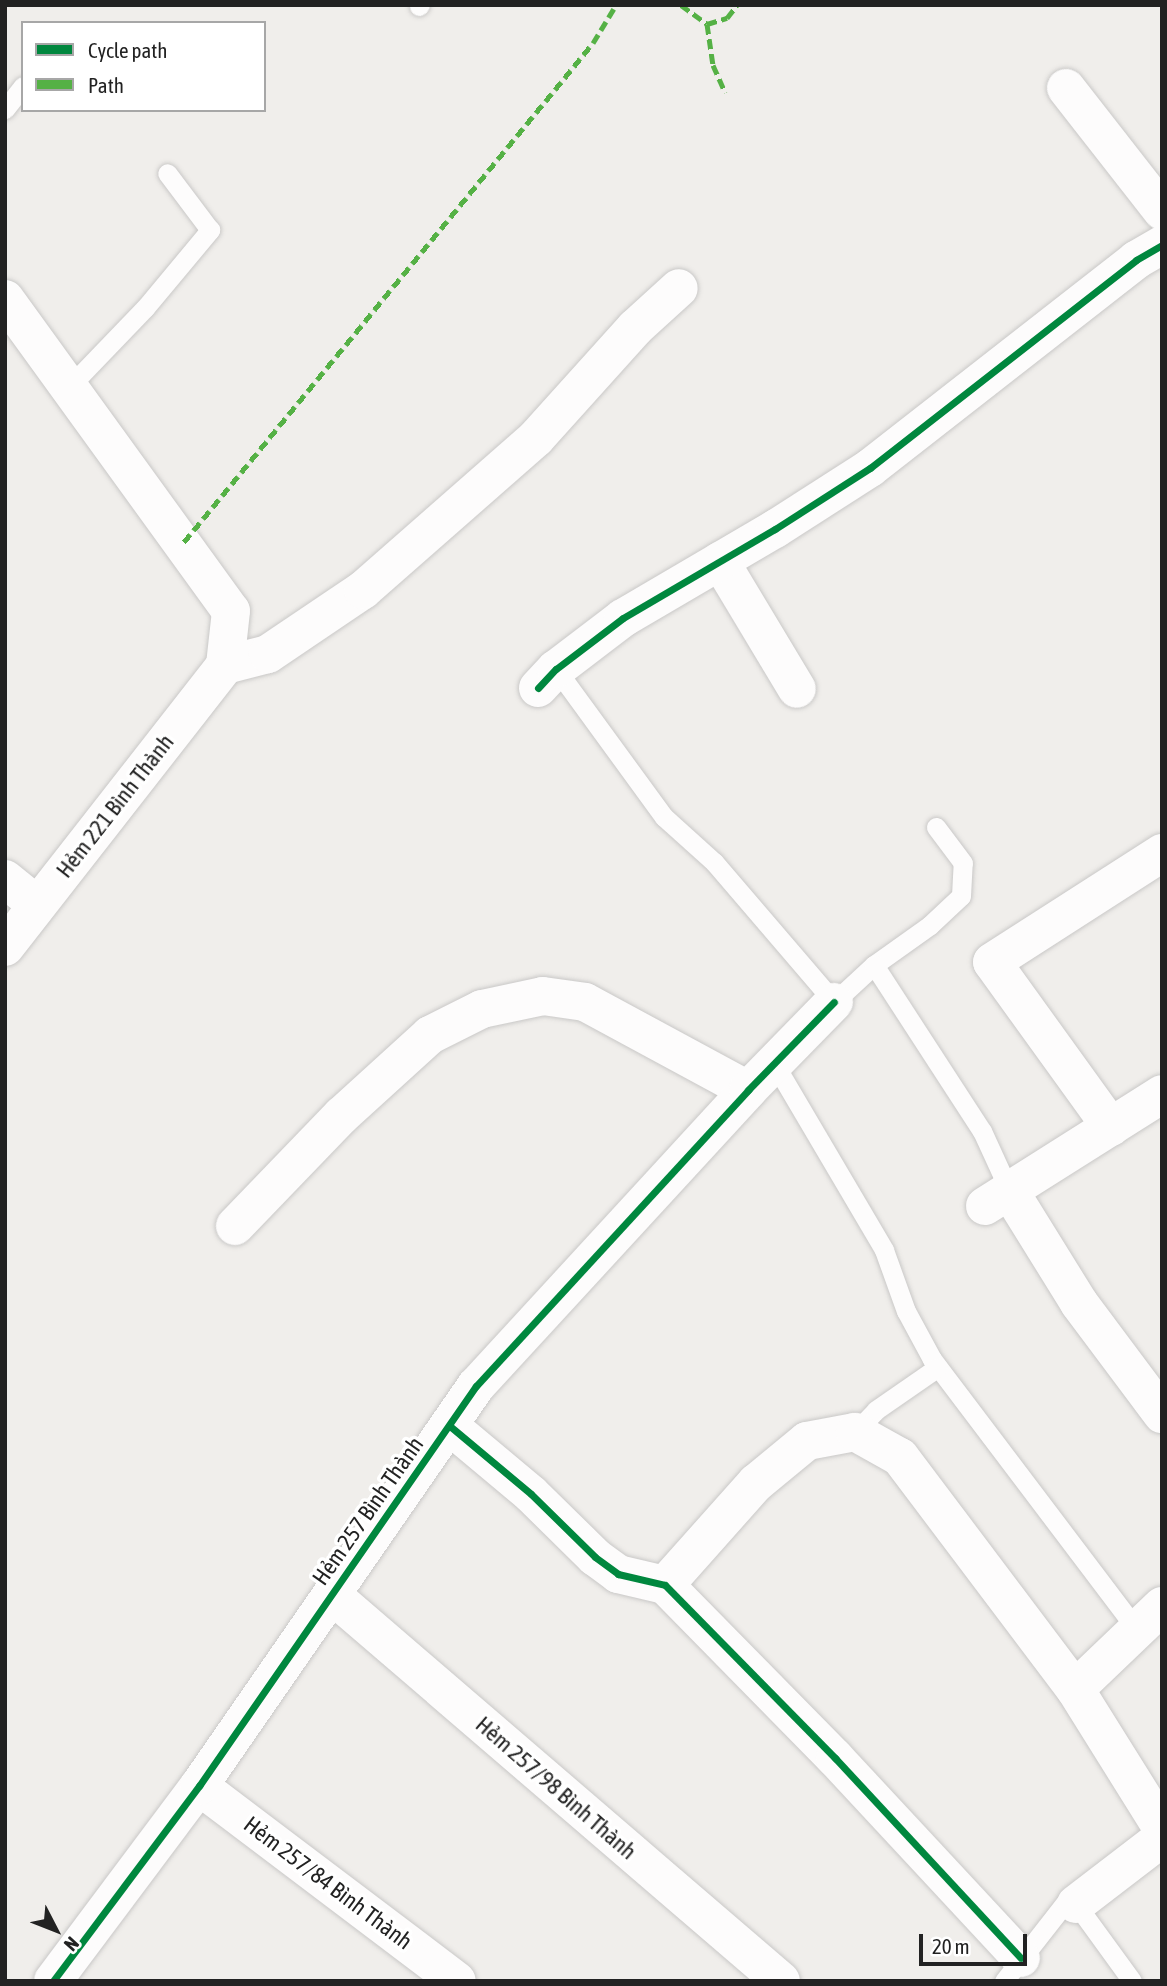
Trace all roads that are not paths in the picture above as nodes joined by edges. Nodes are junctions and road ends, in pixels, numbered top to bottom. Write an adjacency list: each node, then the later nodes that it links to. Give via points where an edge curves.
1 (1066, 88): 5 (street)
2 (21, 89): 3 (lane)
3 (5, 109)
4 (167, 173): 9 (lane, via 210,230 145,309)
5 (1162, 211)
6 (1162, 245): 10 (street, via 1136,260 870,468)
7 (679, 288): 11 (street, via 635,328 536,438 363,590 268,654)
8 (5, 299): 9 (street)
9 (67, 389): 11 (street, via 231,611)
10 (720, 561): 12 (street, via 623,618); 13 (street)
11 (225, 665): 17 (street, Hẻm 221 Bình Thành)
12 (547, 679): 20 (lane, via 664,817 714,862)
13 (797, 689)
14 (936, 827): 19 (lane, via 962,863 961,896)
15 (1162, 853): 24 (street, via 992,962)
16 (5, 879): 17 (street)
17 (37, 905): 18 (street, Hẻm 221 Bình Thành)
18 (5, 947)
19 (874, 965): 20 (lane); 25 (lane, via 982,1131)
20 (834, 1002): 21 (street, Hẻm 257 Bình Thành)
21 (775, 1063): 22 (street, Hẻm 257 Bình Thành); 27 (lane, via 878,1240 921,1343)
22 (748, 1090): 26 (street, via 585,1002 543,996 482,1009 430,1035 341,1116); 29 (street, Hẻm 257 Bình Thành, via 476,1386)
23 (1159, 1104): 24 (street)
24 (1111, 1127): 25 (street)
25 (997, 1198): 28 (street)
26 (235, 1226)
27 (938, 1367): 30 (lane, via 876,1410); 33 (lane)
28 (1162, 1414)
29 (451, 1427): 31 (street, via 531,1494 595,1558 618,1574); 32 (street, Hẻm 257 Bình Thành)
30 (855, 1432): 31 (street, via 807,1441 756,1483); 34 (street, via 900,1457)
31 (665, 1585): 39 (street, via 835,1758)
32 (332, 1595): 35 (street, Hẻm 257 Bình Thành); 43 (street, Hẻm 257/98 Bình Thành)
33 (1149, 1617): 34 (street)
34 (1076, 1689): 36 (street)
35 (199, 1786): 41 (street, Hẻm 257 Bình Thành); 42 (street, Hẻm 257/84 Bình Thành)
36 (1162, 1828)
37 (1162, 1838): 38 (street)
38 (1072, 1902): 39 (lane); 40 (lane)
39 (1012, 1969)
40 (1126, 1974)
41 (54, 1980)
42 (457, 1981)
43 (781, 1981)

